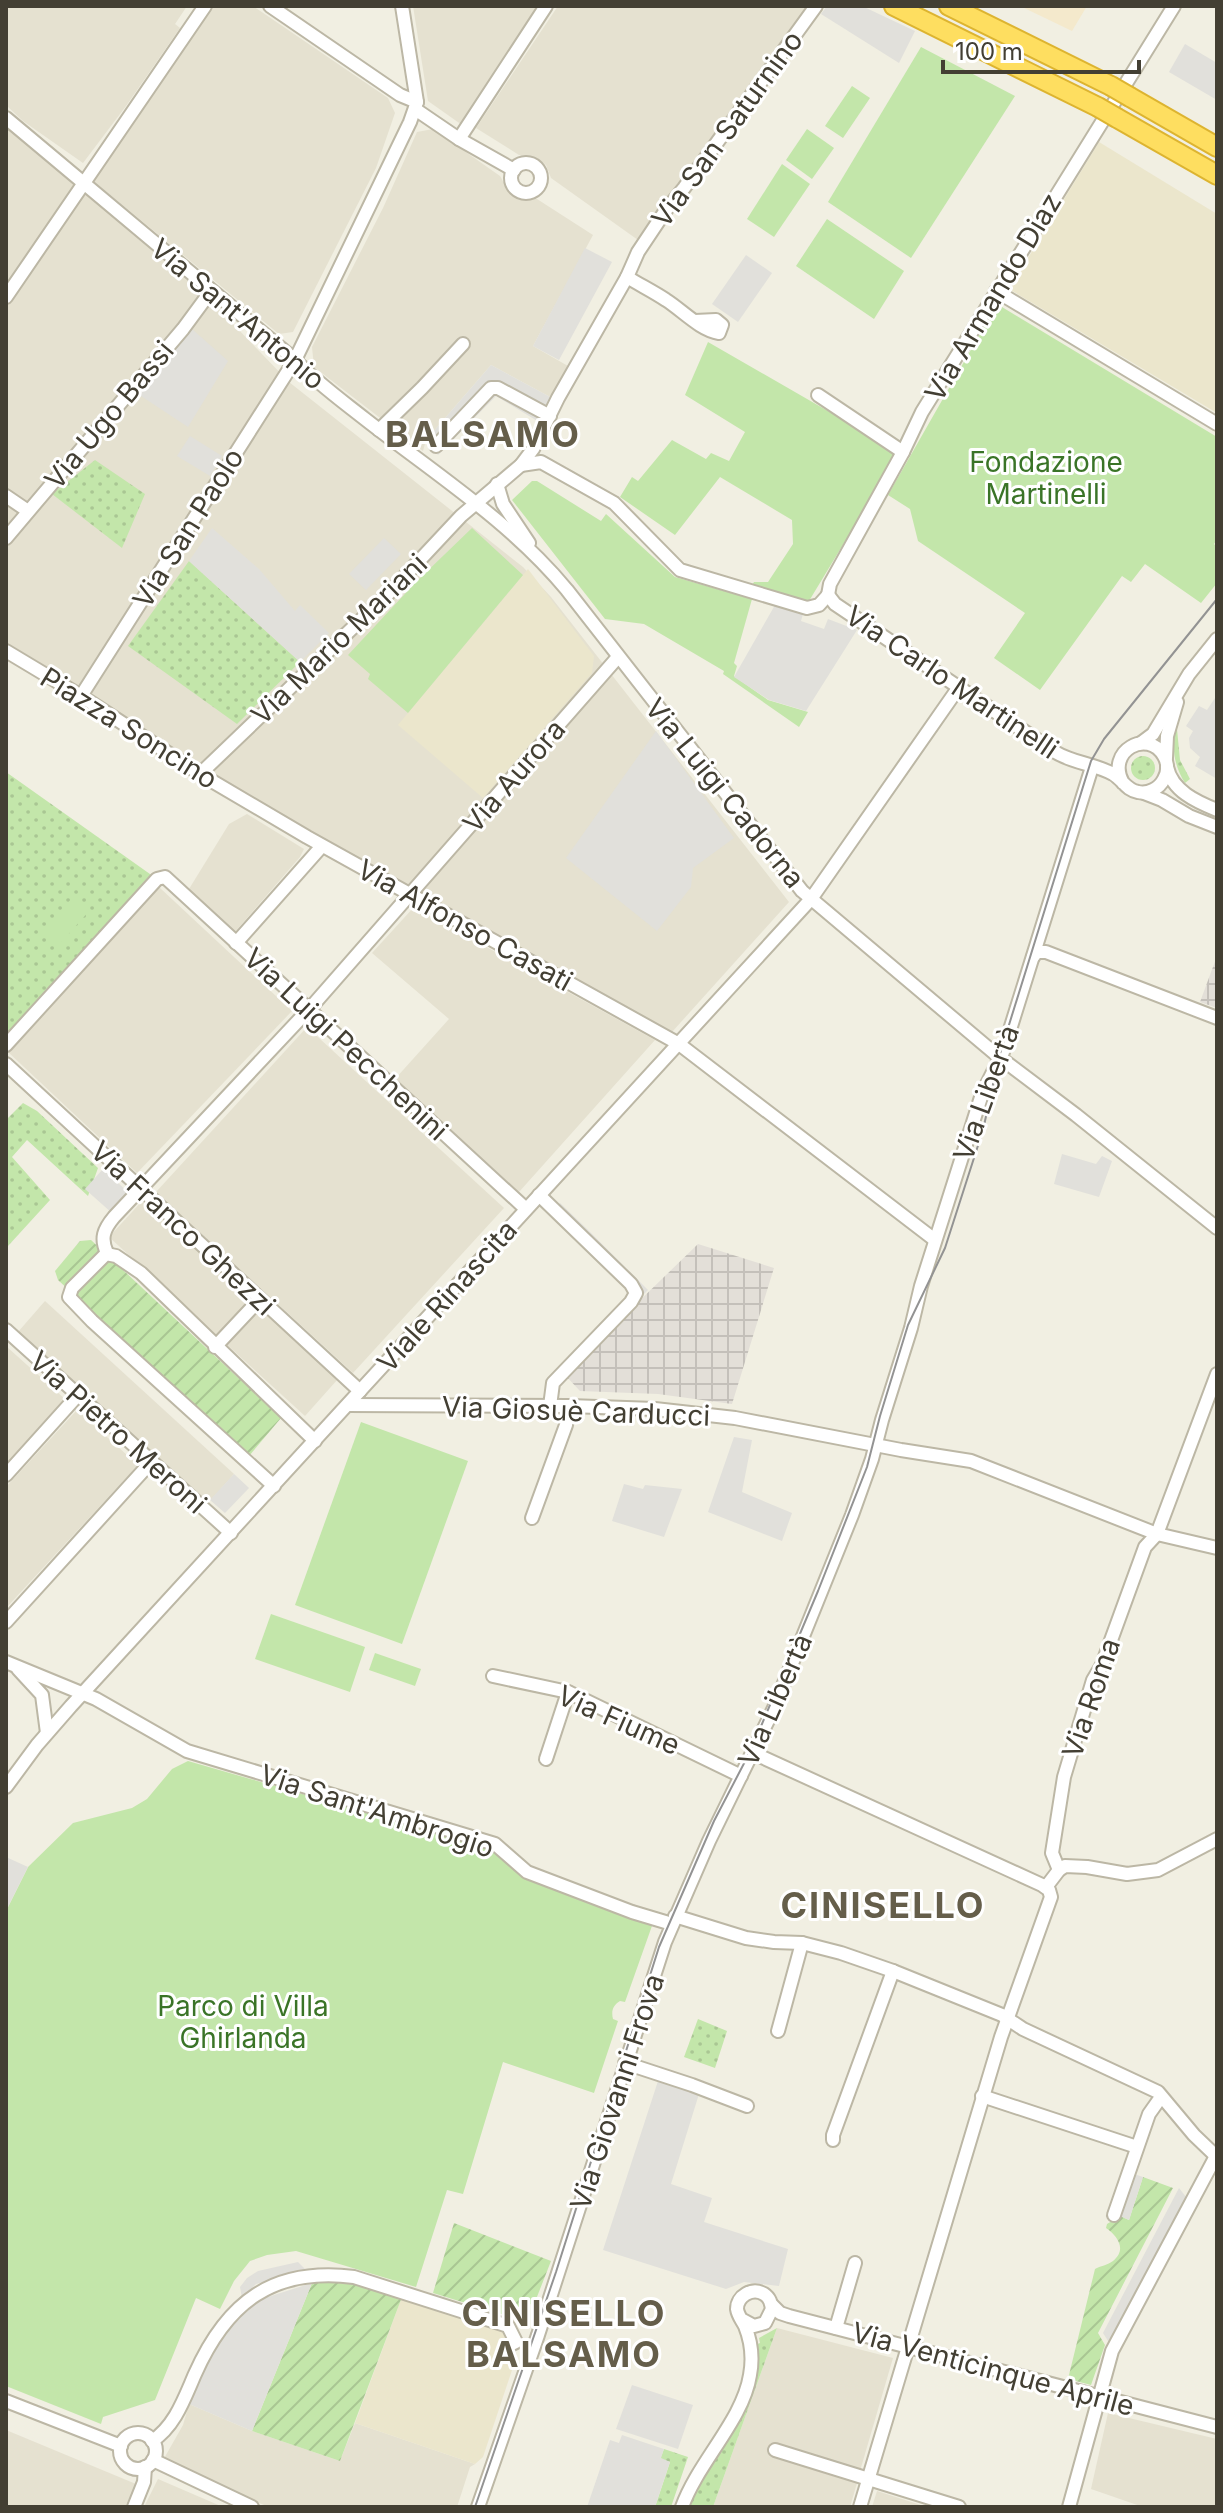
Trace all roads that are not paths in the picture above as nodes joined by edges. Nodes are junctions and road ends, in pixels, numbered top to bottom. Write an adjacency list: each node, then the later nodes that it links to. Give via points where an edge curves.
1 (205, 6): 15 (street)
2 (270, 6): 9 (street)
3 (546, 6): 11 (street)
4 (816, 6): 16 (street, Via San Saturnino, via 666,210)
5 (894, 6): 14 (highway, bridge, via 1098,107)
6 (949, 6): 12 (highway, bridge, via 1111,86)
7 (1174, 6): 18 (street, Via Armando Diaz)
8 (401, 8): 9 (street)
9 (416, 106): 11 (street); 22 (street, Via San Paolo)
10 (6, 118): 15 (street, Via Sant'Antonio)
11 (459, 139): 13 (street)
12 (1217, 147)
13 (514, 170)
14 (1217, 175)
15 (84, 185): 17 (street, Via Sant'Antonio); 19 (street)
16 (627, 277): 20 (street); 24 (street, Via San Saturnino)
17 (211, 291): 22 (street, Via Sant'Antonio); 35 (street, Via Ugo Bassi)
18 (996, 291): 25 (street); 29 (street, Via Armando Diaz)
19 (6, 297)
20 (695, 321)
21 (463, 344): 26 (street)
22 (295, 360): 26 (street, Via Sant'Antonio); 44 (street, Via San Paolo)
23 (818, 395): 29 (street)
24 (550, 416): 27 (street, via 491,388); 28 (street, Via Mario Mariani)
25 (1217, 424)
26 (379, 430): 34 (street, Via Sant'Antonio)
27 (436, 446)
28 (533, 449): 30 (street, Via Carlo Martinelli); 31 (street, Via Mario Mariani)
29 (903, 452): 38 (street, Via Armando Diaz)
30 (541, 462): 31 (street); 38 (street, Via Carlo Martinelli, via 614,503 680,570 807,608)
31 (521, 465): 32 (street, Via Mario Mariani)
32 (497, 484): 34 (street, Via Mario Mariani); 37 (street, via 503,504)
33 (6, 496): 35 (street)
34 (475, 503): 37 (street, Via Luigi Cadorna); 48 (street, Via Mario Mariani)
35 (28, 511): 36 (street, Via Ugo Bassi)
36 (6, 538)
37 (537, 555): 41 (street, Via Luigi Cadorna)
38 (828, 595): 43 (street, Via Carlo Martinelli)
39 (1217, 639): 42 (street)
40 (6, 651): 44 (street, Piazza Soncino)
41 (618, 657): 55 (street, Via Aurora); 56 (street, Via Luigi Cadorna)
42 (1185, 680): 45 (street, via 1153,734); 46 (street, via 1167,736)
43 (959, 687): 47 (street, Via Carlo Martinelli, via 1060,755); 56 (street, Viale Rinascita)
44 (81, 696): 48 (street, Piazza Soncino)
45 (1141, 743): 46 (street, via 1156,748); 49 (street, via 1120,758)
46 (1166, 763): 50 (street, via 1166,776 1158,787); 52 (street, via 1182,791)
47 (1092, 767): 49 (street, Via Carlo Martinelli); 58 (street, Via Libertà)
48 (200, 774): 51 (street, Piazza Soncino)
49 (1123, 783): 50 (street)
50 (1137, 792): 53 (street)
51 (253, 805): 54 (street, Via Alfonso Casati)
52 (1217, 810)
53 (1217, 827)
54 (322, 846): 55 (street, Via Alfonso Casati); 57 (street)
55 (410, 896): 59 (street, Via Aurora); 61 (street, Via Alfonso Casati)
56 (811, 899): 61 (street, Viale Rinascita); 63 (street, Via Luigi Cadorna)
57 (236, 943): 59 (street, Via Luigi Pecchenini); 62 (street, Via Luigi Pecchenini, via 165,877 157,879)
58 (1033, 957): 60 (street, via 1046,952); 63 (street, Via Libertà)
59 (308, 1010): 65 (street, Via Aurora); 67 (street, Via Luigi Pecchenini)
60 (1217, 1018)
61 (679, 1044): 66 (street, Viale Rinascita); 69 (street, Via Alfonso Casati)
62 (6, 1045)
63 (1000, 1059): 68 (street, Via Luigi Cadorna); 69 (street, Via Libertà, via 982,1094)
64 (6, 1064): 65 (street, Via Franco Ghezzi)
65 (139, 1189): 70 (street, Via Aurora, via 104,1228); 71 (street, Via Franco Ghezzi)
66 (539, 1195): 67 (street, Viale Rinascita); 78 (street, via 636,1293 553,1383)
67 (526, 1209): 75 (street, Viale Rinascita)
68 (1217, 1228)
69 (935, 1240): 81 (street, Via Libertà)
70 (107, 1253): 73 (street, via 141,1273); 84 (street, via 69,1297)
71 (260, 1299): 73 (street); 75 (street, Via Franco Ghezzi)
72 (6, 1330): 76 (street, Via Pietro Meroni)
73 (215, 1347): 80 (street)
74 (1217, 1374): 87 (street, Via Roma)
75 (360, 1391): 77 (street, Viale Rinascita)
76 (78, 1395): 82 (street, Via Pietro Meroni); 83 (street)
77 (348, 1405): 78 (street, Via Giosuè Carducci); 80 (street, Viale Rinascita)
78 (550, 1406): 79 (street, Via Giosuè Carducci)
79 (569, 1406): 81 (street, Via Giosuè Carducci, via 723,1416); 85 (street)
80 (315, 1441): 84 (street, Viale Rinascita)
81 (876, 1445): 87 (street, Via Giosuè Carducci, via 971,1461); 95 (street, Via Libertà, via 822,1593)
82 (152, 1461): 86 (street, Via Pietro Meroni); 89 (street)
83 (6, 1475)
84 (274, 1486): 86 (street, Viale Rinascita)
85 (532, 1518)
86 (231, 1533): 93 (street, Viale Rinascita)
87 (1157, 1534): 88 (street, Via Giosuè Carducci); 100 (street, Via Roma, via 1145,1547 1093,1680 1064,1777 1052,1853)
88 (1217, 1548)
89 (6, 1622)
90 (10, 1664): 93 (street, Via Sant'Ambrogio); 94 (street, via 42,1695)
91 (493, 1676): 92 (street, Via Fiume)
92 (568, 1692): 96 (street); 97 (street, Via Fiume)
93 (83, 1693): 94 (street, Viale Rinascita); 102 (street, Via Sant'Ambrogio, via 187,1751 495,1844 527,1872 632,1912)
94 (47, 1733): 98 (street, Viale Rinascita)
95 (753, 1753): 97 (street, Via Libertà); 101 (street)
96 (546, 1759)
97 (741, 1776): 102 (street, Via Libertà)
98 (6, 1787)
99 (1217, 1839): 100 (street, via 1158,1870 1127,1874 1073,1865)
100 (1059, 1870): 101 (street)
101 (1046, 1887): 105 (street, via 1050,1906)
102 (674, 1920): 103 (street, Via Sant'Ambrogio, via 746,1938); 107 (street, Via Giovanni Frova)
103 (802, 1943): 104 (street, Via Sant'Ambrogio); 106 (street)
104 (893, 1971): 105 (street, Via Sant'Ambrogio); 111 (street)
105 (1008, 2018): 108 (street); 109 (street, Via Sant'Ambrogio)
106 (778, 2031)
107 (625, 2063): 110 (street); 131 (street, Via Giovanni Frova)
108 (982, 2096): 112 (street); 120 (street)
109 (1161, 2097): 112 (street); 113 (street, Via Sant'Ambrogio)
110 (747, 2106)
111 (833, 2140)
112 (1137, 2147): 114 (street)
113 (1216, 2156): 121 (street, via 1112,2351)
114 (1114, 2215)
115 (855, 2263): 118 (street)
116 (772, 2305): 117 (street, via 762,2325); 117 (street, via 760,2292 746,2294 737,2306); 118 (street, Via Venticinque Aprile, via 780,2313)
117 (741, 2319): 132 (street, via 750,2343 750,2379)
118 (836, 2328): 120 (street, Via Venticinque Aprile)
119 (512, 2344): 124 (street, via 516,2342 508,2326 354,2277 313,2276 264,2289 223,2325 174,2419)
120 (907, 2346): 121 (street, Via Venticinque Aprile); 128 (street)
121 (1100, 2398): 123 (street, Via Venticinque Aprile); 135 (street)
122 (6, 2401): 125 (street)
123 (1217, 2427)
124 (152, 2441): 125 (street, via 132,2434); 127 (street, via 155,2454)
125 (121, 2446): 127 (street, via 125,2464 138,2469)
126 (775, 2450): 128 (street)
127 (149, 2464): 129 (street); 130 (street)
128 (868, 2479): 133 (street); 134 (street)
129 (134, 2507)
130 (252, 2507)
131 (478, 2507)
132 (682, 2507)
133 (860, 2507)
134 (959, 2507)
135 (1069, 2507)

